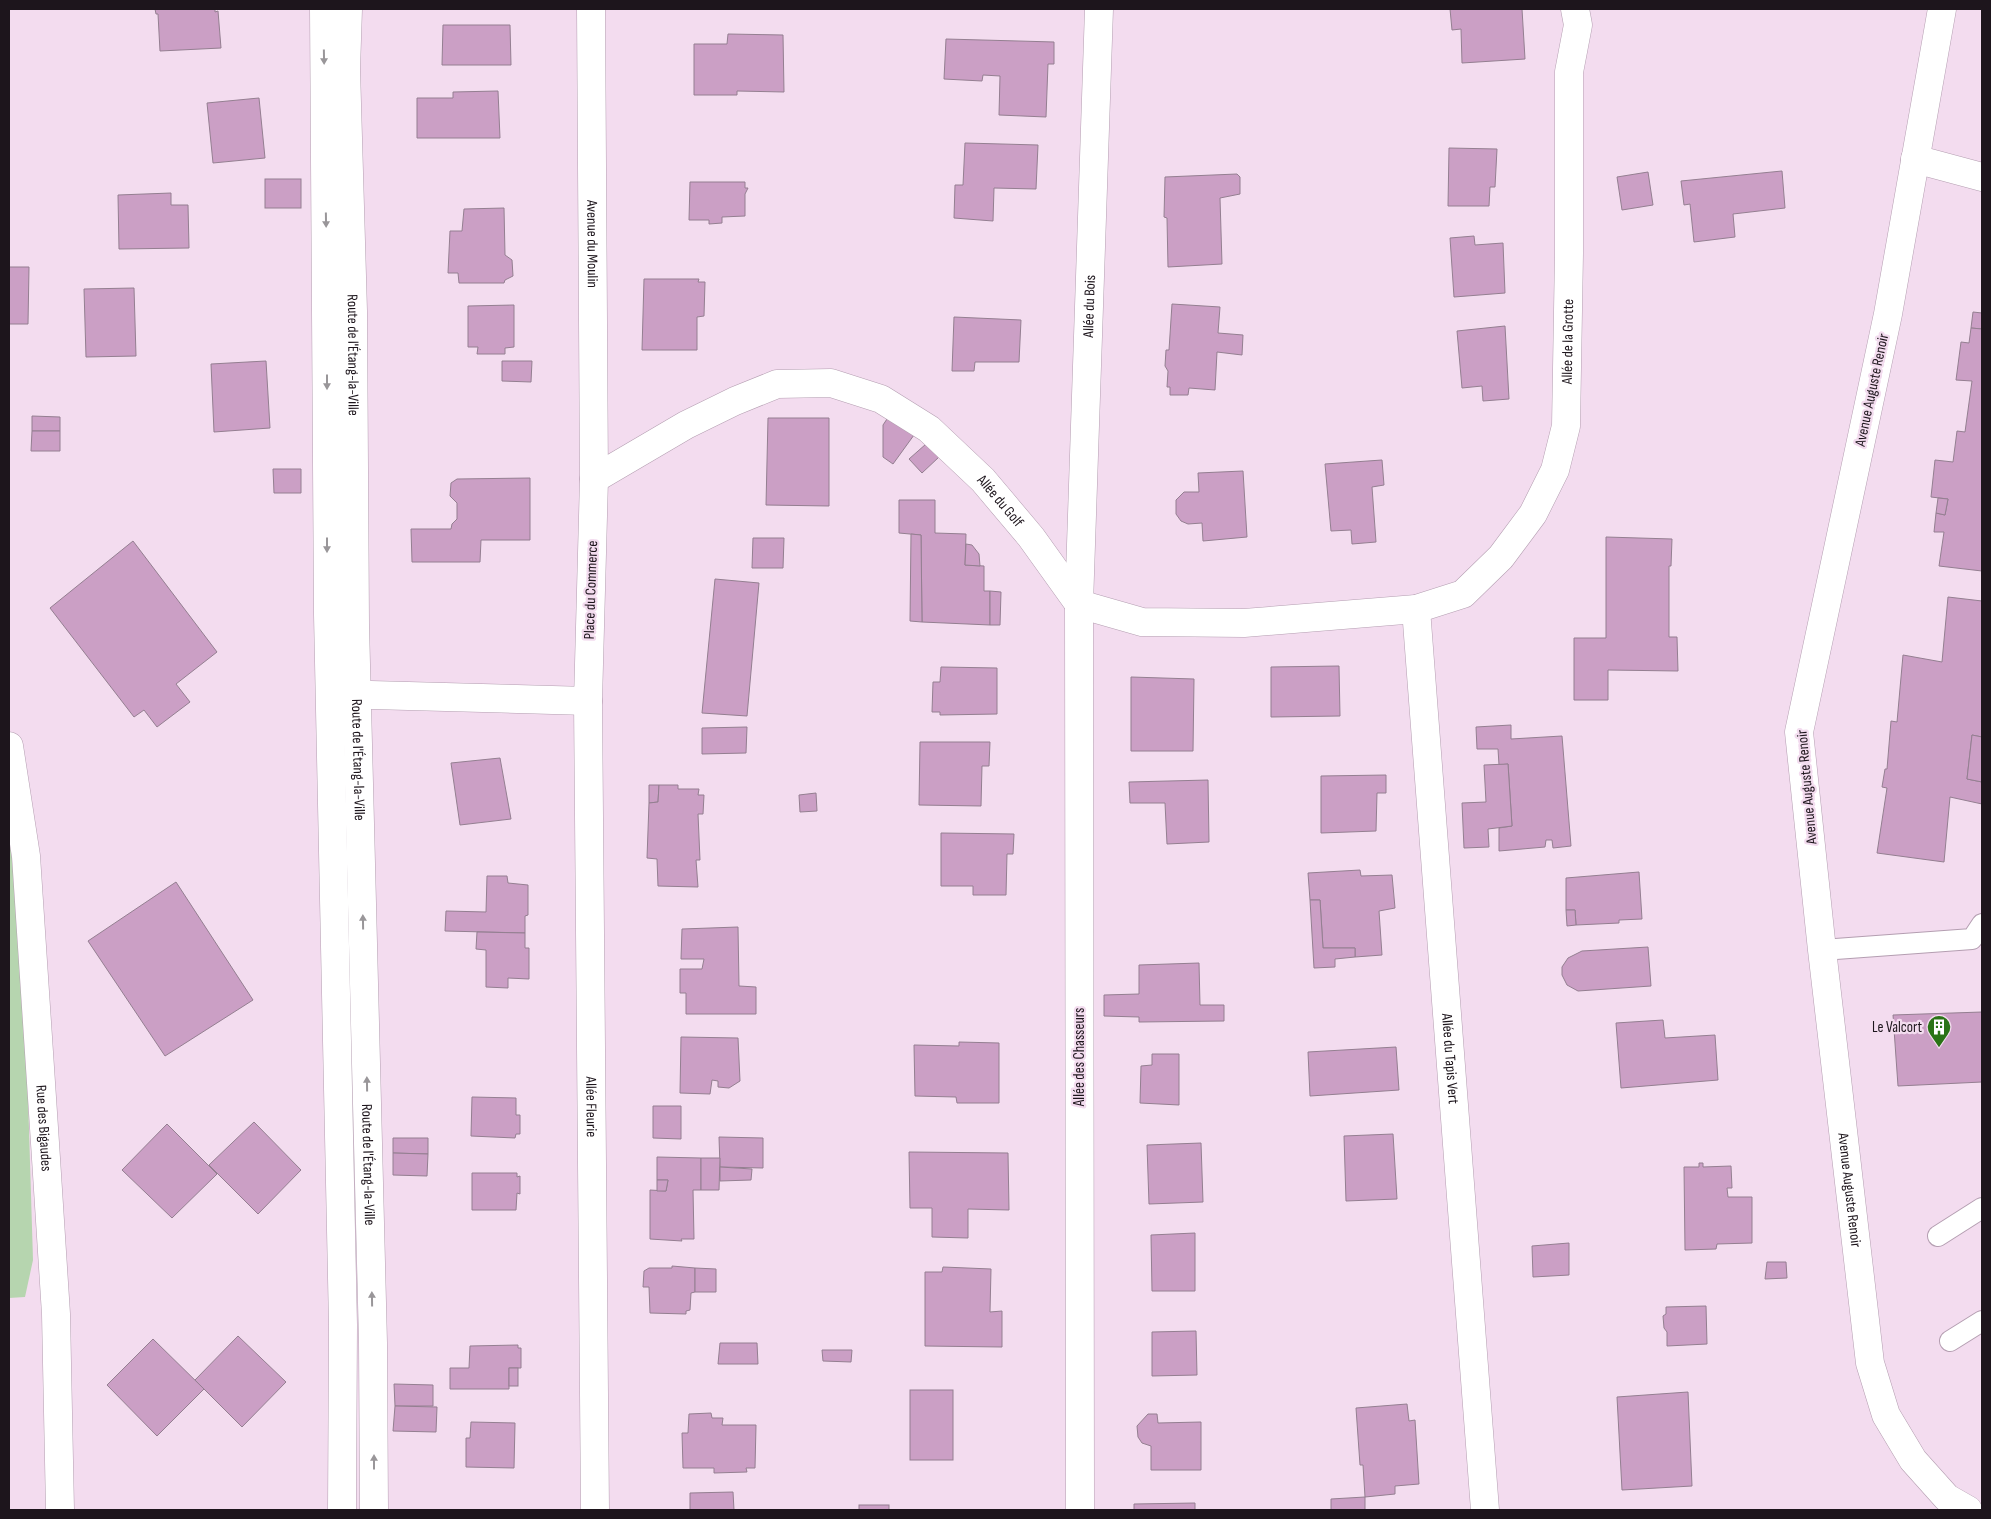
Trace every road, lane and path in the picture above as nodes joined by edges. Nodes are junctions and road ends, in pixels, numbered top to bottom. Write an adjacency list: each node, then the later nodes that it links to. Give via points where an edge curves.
1 (324, 9): 12 (street, Route de l'Étang-la-Ville, one-way to 12)
2 (348, 9): 13 (street, Route de l'Étang-la-Ville, via 346,69)
3 (591, 9): 9 (street, Avenue du Moulin)
4 (1099, 9): 10 (street, Allée du Bois)
5 (1942, 9): 7 (street, Avenue Auguste Renoir)
6 (1580, 14): 11 (street, Allée de la Grotte, via 1569,72 1566,426 1555,470 1533,514 1501,557 1463,594)
7 (1915, 159): 8 (street); 17 (street, Avenue Auguste Renoir, via 1888,314 1799,732)
8 (1982, 177)
9 (594, 478): 10 (street, Allée du Golf, via 686,425 769,387 831,383 881,399 929,429 983,480 1031,537); 14 (street, Place du Commerce)
10 (1079, 604): 11 (street, via 1142,622 1244,623); 26 (street, Allée des Chasseurs)
11 (1416, 609): 27 (street, Allée du Tapis Vert)
12 (331, 694): 13 (street); 22 (street, Route de l'Étang-la-Ville, via 343,1325)
13 (358, 695): 14 (street); 23 (street, Route de l'Étang-la-Ville, one-way to 13)
14 (588, 702): 25 (street, Allée Fleurie)
15 (9, 746): 24 (street, Rue des Bigaudes, via 26,856 56,1314)
16 (1982, 924): 17 (lane, via 1972,939)
17 (1822, 950): 28 (street, Avenue Auguste Renoir, via 1870,1363 1886,1415 1913,1460 1947,1498)
18 (1982, 1208): 19 (lane)
19 (1938, 1236)
20 (1982, 1321): 21 (lane)
21 (1950, 1341)
22 (342, 1508): 23 (street)
23 (374, 1508)
24 (60, 1510)
25 (595, 1510)
26 (1080, 1510)
27 (1484, 1510)
28 (1968, 1510)

